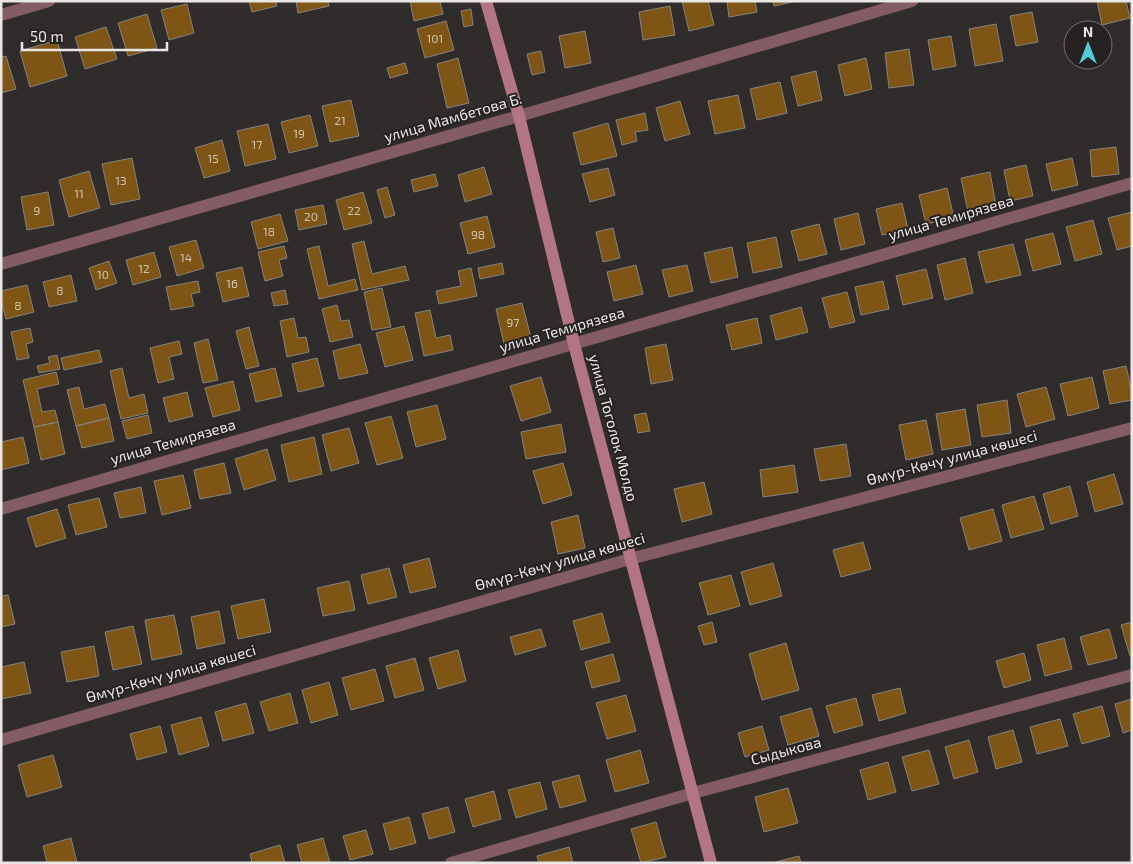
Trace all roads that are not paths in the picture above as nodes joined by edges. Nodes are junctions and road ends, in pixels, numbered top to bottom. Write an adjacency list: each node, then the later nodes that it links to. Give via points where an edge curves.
1 (49, 1): 4 (street)
2 (486, 1): 5 (street, улица Тоголок Молдо)
3 (912, 1): 5 (street, улица Мамбетова Б.)
4 (1, 15)
5 (519, 116): 7 (street, улица Мамбетова Б.); 8 (street, улица Тоголок Молдо)
6 (1132, 183): 8 (street, улица Темирязева)
7 (1, 264)
8 (574, 344): 10 (street, улица Темирязева); 11 (street, улица Тоголок Молдо)
9 (1132, 428): 11 (street, Өмүр-Көчү улица көшесі)
10 (1, 509)
11 (630, 559): 13 (street, Өмүр-Көчү улица көшесі); 14 (street, улица Тоголок Молдо)
12 (1132, 675): 14 (street, Сыдыкова)
13 (1, 740)
14 (693, 793): 15 (street, Сыдыкова); 16 (street, улица Тоголок Молдо)
15 (451, 863)
16 (711, 863)

